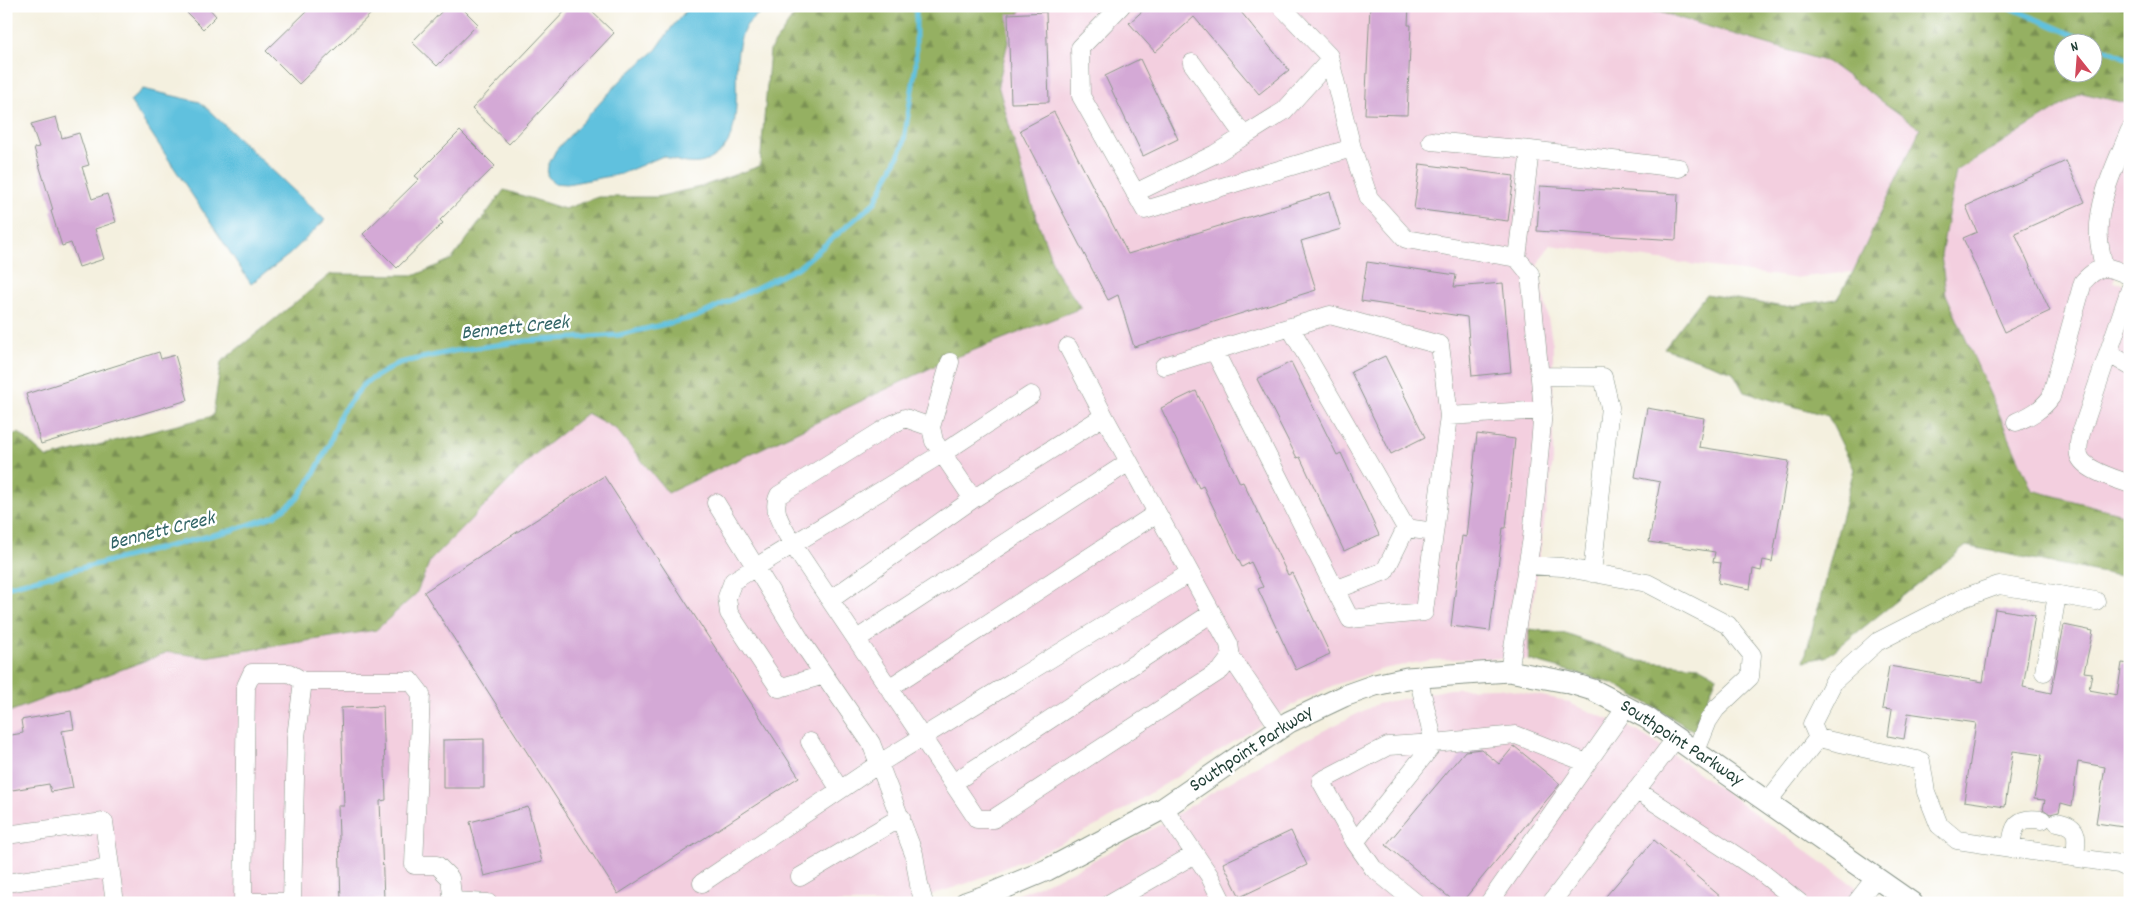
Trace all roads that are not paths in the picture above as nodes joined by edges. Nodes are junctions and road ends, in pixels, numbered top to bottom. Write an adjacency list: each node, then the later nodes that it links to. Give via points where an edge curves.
1 (1121, 6): 11 (lane, via 1080,48 1081,96)
2 (1281, 6): 3 (lane)
3 (1330, 60): 6 (lane, via 1284,110); 8 (lane)
4 (1192, 63): 6 (lane)
5 (2130, 130): 13 (lane, via 2101,212 2099,239)
6 (1244, 136): 11 (lane, via 1215,154)
7 (1431, 141): 9 (lane)
8 (1352, 148): 11 (lane, via 1145,210); 12 (lane, via 1369,198 1406,239)
9 (1530, 150): 10 (lane); 12 (lane)
10 (1679, 168)
11 (1135, 193)
12 (1518, 258): 23 (lane, via 1530,274)
13 (2104, 267): 14 (lane); 28 (lane, via 2094,270 2083,282 2052,397 2043,408)
14 (2130, 276)
15 (2130, 289): 19 (lane)
16 (1290, 327): 18 (lane); 27 (lane, via 1330,315 1440,345); 36 (lane)
17 (1068, 347): 26 (lane)
18 (1214, 350): 21 (lane); 43 (lane)
19 (2108, 353): 22 (lane); 32 (lane, via 2083,427 2079,456 2098,472)
20 (950, 362): 29 (lane)
21 (1164, 366)
22 (2130, 366)
23 (1540, 376): 25 (lane); 42 (lane, via 1603,377 1610,408)
24 (1031, 395): 30 (lane)
25 (1543, 410): 27 (lane); 39 (lane)
26 (1104, 416): 31 (lane); 33 (lane)
27 (1450, 416): 37 (lane)
28 (2016, 422)
29 (931, 428): 30 (lane, via 934,441); 38 (lane, via 905,418 779,495 775,511)
30 (943, 454): 33 (lane); 38 (lane)
31 (1129, 462): 35 (lane); 48 (lane)
32 (2130, 484)
33 (973, 499): 45 (lane)
34 (716, 503): 40 (lane)
35 (1157, 513): 41 (lane); 55 (lane)
36 (1406, 528): 37 (lane); 43 (lane, via 1385,570)
37 (1434, 532): 43 (lane, via 1424,612 1350,619)
38 (793, 545): 40 (lane); 45 (lane)
39 (1527, 565): 42 (lane); 50 (lane)
40 (756, 568): 52 (lane); 52 (lane, via 733,582 727,597 730,613 779,688)
41 (1190, 573): 47 (lane); 58 (lane)
42 (1592, 573): 63 (lane, via 1647,582 1728,625 1752,655 1750,677 1716,709)
43 (1335, 590)
44 (2057, 595): 46 (lane); 51 (lane); 60 (lane, via 1999,585 1963,598 1877,642 1834,681 1812,724)
45 (830, 600): 48 (lane)
46 (2096, 602)
47 (1212, 613): 49 (lane, via 1229,644); 66 (lane)
48 (857, 640): 55 (lane)
49 (1231, 657): 57 (lane); 66 (lane, via 1221,670 993,820 977,819)
50 (1509, 671): 53 (main road, Southpoint Parkway); 56 (main road, Southpoint Parkway, via 1567,682)
51 (2044, 672)
52 (824, 675): 65 (lane, via 871,743)
53 (1418, 677): 57 (main road, Southpoint Parkway, via 1375,685 1344,696 1317,707); 62 (lane)
54 (303, 681): 84 (lane, via 296,737 292,902); 84 (lane, via 289,673 252,673 246,686); 85 (lane, via 411,681 422,694 414,864 437,865 450,878)
55 (889, 688): 58 (lane)
56 (1626, 706): 59 (main road, Southpoint Parkway); 64 (lane)
57 (1280, 729): 70 (main road, Southpoint Parkway)
58 (923, 737): 65 (lane); 66 (lane)
59 (1676, 738): 63 (main road, Southpoint Parkway); 68 (lane)
60 (1818, 738): 69 (lane); 74 (lane, via 1921,761 1926,792 1939,825 1957,840)
61 (810, 742): 67 (lane)
62 (1434, 743): 64 (lane, via 1516,735); 73 (lane); 73 (lane, via 1388,746 1321,781)
63 (1696, 751): 69 (main road, Southpoint Parkway)
64 (1587, 763): 93 (lane)
65 (880, 764): 67 (lane); 71 (lane)
66 (953, 782)
67 (840, 790): 82 (lane)
68 (1636, 790): 94 (lane); 95 (lane, via 1760,872)
69 (1768, 801): 80 (main road, Southpoint Parkway)
70 (1164, 808): 75 (lane); 83 (main road, Southpoint Parkway)
71 (901, 817): 79 (lane); 88 (lane, via 914,854)
72 (6, 835): 77 (lane, via 104,822)
73 (1355, 842): 92 (lane, via 1372,868)
74 (2011, 848): 76 (lane); 76 (lane, via 2012,831 2019,822 2029,818 2068,824 2077,840)
75 (1195, 854): 90 (lane); 91 (lane)
76 (2075, 857): 78 (lane, via 2119,864)
77 (110, 868): 81 (lane); 86 (lane)
78 (2130, 869)
79 (800, 877)
80 (1876, 877): 96 (lane); 97 (main road, Southpoint Parkway)
81 (6, 883)
82 (702, 883)
83 (1004, 896): 89 (main road, Southpoint Parkway)
84 (243, 902)
85 (453, 902): 87 (lane)
86 (115, 903)
87 (488, 903)
88 (924, 903)
89 (965, 903)
90 (1110, 903)
91 (1223, 903)
92 (1416, 903)
93 (1489, 903)
94 (1551, 903)
95 (1800, 903)
96 (1856, 903)
97 (1912, 903)

